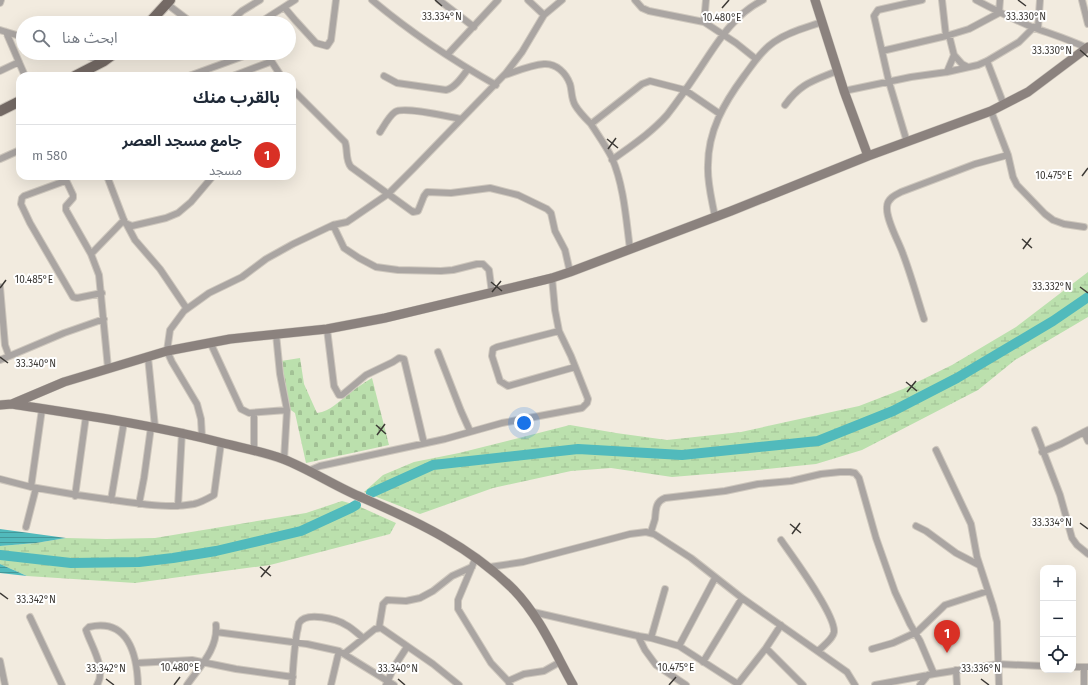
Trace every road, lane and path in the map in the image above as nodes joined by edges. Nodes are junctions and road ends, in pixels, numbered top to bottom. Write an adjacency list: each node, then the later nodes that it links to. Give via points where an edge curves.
1 (1, 0): 21 (street)
2 (260, 0): 27 (street)
3 (295, 0): 22 (street)
4 (336, 0): 30 (street, via 331,40 327,46 316,43)
5 (439, 0): 34 (street)
6 (498, 0): 34 (street)
7 (528, 0): 24 (street)
8 (562, 0): 24 (street)
9 (636, 0): 31 (street, via 649,12)
10 (706, 0): 31 (street)
11 (763, 0): 37 (street, via 739,17)
12 (815, 0): 32 (street)
13 (922, 0): 41 (street, via 876,12 874,18)
14 (942, 0): 39 (street)
15 (976, 0): 23 (street)
16 (1000, 0): 23 (street)
17 (1040, 0): 35 (street)
18 (1082, 0): 33 (street)
19 (376, 1): 42 (street)
20 (169, 2): 25 (main road); 26 (street)
21 (0, 3)
22 (284, 7): 28 (street); 29 (street)
23 (999, 13): 35 (street); 39 (street, via 976,26)
24 (544, 15): 63 (street)
25 (156, 16)
26 (184, 16)
27 (236, 16)
28 (270, 16)
29 (292, 16)
30 (296, 21)
31 (704, 22): 37 (street)
32 (822, 22): 45 (street, via 782,36); 56 (street)
33 (1088, 24)
34 (474, 27): 42 (street)
35 (1036, 28): 40 (street); 49 (street, via 1019,42)
36 (3, 31): 38 (street); 44 (street)
37 (723, 34): 45 (street); 67 (street)
38 (16, 35)
39 (947, 36): 41 (street); 43 (street)
40 (1087, 48): 72 (street, via 1028,92)
41 (882, 51): 65 (street)
42 (447, 55): 53 (street)
43 (954, 55): 52 (street); 62 (street)
44 (16, 56)
45 (756, 59): 75 (street)
46 (101, 60): 48 (street)
47 (233, 60): 59 (street)
48 (104, 61): 58 (main road)
49 (986, 61): 52 (street); 72 (street)
50 (19, 62): 54 (street); 57 (street)
51 (270, 62): 55 (street); 61 (street)
52 (968, 67): 62 (street)
53 (468, 69): 64 (street, via 454,86 446,90 398,83); 66 (street)
54 (0, 71)
55 (248, 71): 60 (street)
56 (838, 71): 68 (street); 71 (street, via 801,87)
57 (23, 72)
58 (83, 72)
59 (200, 72)
60 (245, 72)
61 (276, 72)
62 (947, 72): 65 (street)
63 (505, 75): 66 (street); 77 (street, via 545,64 558,68 570,84 574,103)
64 (384, 76)
65 (889, 82): 68 (street); 79 (street)
66 (496, 85): 76 (street)
67 (685, 90): 75 (street); 77 (street, via 645,82); 84 (street, via 654,127)
68 (844, 91): 82 (street)
69 (296, 95): 89 (street, via 345,142 351,167)
70 (16, 103): 73 (main road)
71 (785, 105)
72 (1004, 105): 74 (street)
73 (0, 111)
74 (991, 111): 79 (street); 81 (street)
75 (720, 114): 90 (street, via 711,138 708,166)
76 (461, 119): 78 (street, via 398,110); 89 (street)
77 (591, 124): 84 (street)
78 (380, 132)
79 (907, 142): 82 (street)
80 (16, 152): 83 (street)
81 (1008, 155): 93 (street, via 1017,185 1045,214 1058,223); 103 (street, via 921,184 901,192 888,202 891,223)
82 (868, 156): 90 (street)
83 (0, 159)
84 (612, 160): 94 (street, via 621,192)
85 (63, 180): 99 (street, via 24,196 21,204 73,297)
86 (65, 180): 95 (street, via 73,198 66,206 66,210)
87 (109, 180): 91 (street)
88 (210, 180): 91 (street, via 191,202 178,212 132,226)
89 (388, 194): 92 (street, via 347,222); 96 (street, via 415,212 418,211 427,192 451,193 487,188 518,195 537,203 551,213)
90 (715, 217): 94 (street)
91 (126, 223): 95 (street); 101 (street, via 135,240 160,269)
92 (334, 225): 100 (street, via 344,248 376,267 441,271 483,264 490,270); 101 (street, via 266,259 242,277 209,293)
93 (1084, 227)
94 (630, 249): 96 (street)
95 (91, 254): 99 (street)
96 (570, 272): 97 (street)
97 (552, 278): 100 (street); 105 (street)
98 (0, 287): 110 (street, via 5,345)
99 (102, 292): 102 (street)
100 (492, 293): 104 (street)
101 (187, 309): 108 (street, via 170,330)
102 (104, 319): 110 (street); 114 (street)
103 (924, 319)
104 (327, 329): 106 (street); 130 (street, via 334,386 339,395 342,396 366,375 400,358 404,359)
105 (560, 331): 113 (street); 113 (street, via 493,349 492,356 500,380 508,386)
106 (276, 334): 107 (street); 118 (street)
107 (210, 342): 108 (street); 119 (street, via 239,405 244,412)
108 (167, 351): 111 (street); 127 (street, via 200,411)
109 (438, 352): 124 (street)
110 (9, 356): 112 (street)
111 (148, 357): 114 (street); 122 (street)
112 (0, 360)
113 (575, 367): 124 (street, via 588,399 582,408 532,416)
114 (108, 368): 115 (street)
115 (12, 404): 116 (street); 117 (street)
116 (0, 405)
117 (42, 409): 120 (street); 137 (street)
118 (287, 410): 119 (street); 134 (street)
119 (254, 413): 132 (street)
120 (86, 416): 121 (street); 138 (street)
121 (124, 422): 122 (street); 139 (street)
122 (153, 427): 126 (street); 140 (street)
123 (1035, 430): 133 (street)
124 (470, 431): 130 (street)
125 (1086, 431): 128 (street); 133 (street)
126 (182, 432): 127 (street); 141 (street)
127 (202, 437): 129 (street)
128 (1088, 441)
129 (221, 442): 132 (street); 141 (street, via 214,495 195,504)
130 (424, 443): 135 (street, via 320,466)
131 (936, 450): 148 (street, via 971,524)
132 (254, 451): 134 (street)
133 (1042, 452): 146 (street, via 1060,495 1072,538)
134 (284, 460): 135 (street)
135 (308, 471): 147 (street, via 424,526)
136 (0, 479): 137 (street)
137 (33, 487): 138 (street); 143 (street)
138 (75, 496): 139 (street)
139 (111, 500): 140 (street)
140 (139, 504): 141 (street)
141 (178, 506)
142 (916, 526): 148 (street)
143 (26, 527)
144 (651, 532): 150 (street, via 638,532 523,562); 151 (street, via 691,558); 161 (street, via 656,506 665,498 791,481 821,474 855,473 859,478 890,580)
145 (782, 540): 170 (street, via 814,589 834,627 833,635)
146 (1088, 554)
147 (476, 557): 149 (street); 150 (street)
148 (979, 565): 153 (street)
149 (472, 567): 159 (street, via 452,576 420,598 386,602 383,604); 184 (street, via 458,600 458,610 491,663)
150 (490, 567): 155 (street, via 515,590)
151 (715, 578): 154 (street); 167 (street)
152 (665, 590): 164 (street)
153 (988, 591): 161 (street, via 945,605); 177 (street, via 997,622)
154 (742, 598): 158 (street); 175 (street)
155 (532, 612): 162 (street); 174 (street)
156 (30, 617): 188 (street)
157 (216, 625): 160 (street)
158 (781, 625): 168 (street); 170 (street)
159 (379, 628): 163 (street); 166 (street)
160 (216, 632): 165 (street); 173 (street, via 215,642)
161 (915, 633): 169 (street); 181 (street)
162 (638, 636): 164 (street); 197 (street, via 656,666)
163 (363, 638): 165 (street, via 345,624 335,620 308,617 299,623); 171 (street)
164 (650, 638): 167 (street)
165 (295, 643): 171 (street); 182 (street)
166 (406, 646): 183 (street); 195 (street)
167 (679, 646): 175 (street)
168 (766, 648): 185 (street); 198 (street)
169 (872, 649)
170 (818, 651): 186 (street, via 848,672)
171 (342, 652): 183 (street); 193 (street)
172 (0, 661): 187 (street)
173 (204, 661): 176 (street); 182 (street, via 236,669); 191 (street)
174 (560, 662): 184 (street, via 544,671 524,674); 196 (street)
175 (703, 662): 185 (street)
176 (137, 663): 189 (street, via 124,636 117,630 102,625 89,627 86,631 96,654 100,676); 190 (street)
177 (998, 664): 178 (street); 180 (street); 202 (street)
178 (1040, 666)
179 (1086, 667): 203 (street)
180 (956, 670): 181 (street); 201 (street)
181 (931, 674): 199 (street); 200 (street)
182 (293, 677): 192 (street)
183 (387, 683): 194 (street)
184 (509, 683)
185 (737, 684)
186 (852, 684)
187 (4, 685)
188 (62, 685)
189 (97, 685)
190 (138, 685)
191 (187, 685)
192 (292, 685)
193 (331, 685)
194 (394, 685)
195 (459, 685)
196 (573, 685)
197 (686, 685)
198 (803, 685)
199 (875, 685)
200 (920, 685)
201 (957, 685)
202 (999, 685)
203 (1084, 685)

